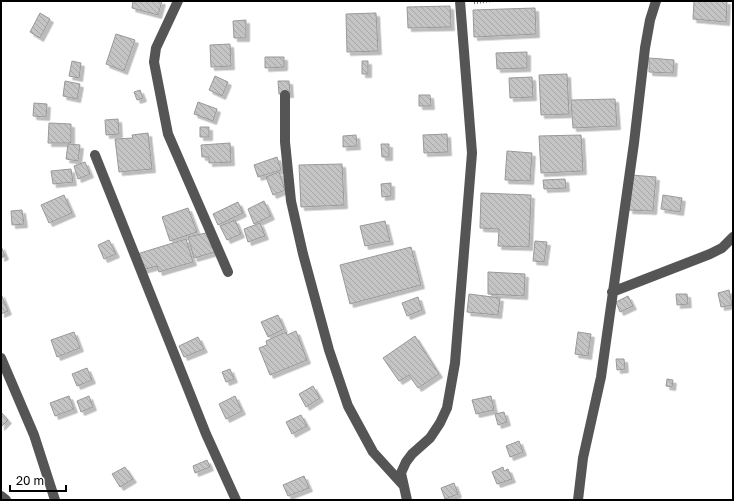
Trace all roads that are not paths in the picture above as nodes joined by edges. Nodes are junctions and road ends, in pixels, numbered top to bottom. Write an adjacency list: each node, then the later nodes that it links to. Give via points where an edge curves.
1 (178, 1): 7 (street, via 156,48 154,62 168,134)
2 (460, 1): 10 (street, via 472,153 455,363 447,408 430,438 406,462 401,473)
3 (656, 1): 8 (street, via 650,20)
4 (285, 95): 10 (street, via 285,142 291,201 329,350 348,406 373,452)
5 (95, 155): 14 (street, via 206,434)
6 (733, 237): 8 (street, via 722,248 710,254)
7 (228, 272)
8 (612, 292): 16 (street, via 601,377 583,458)
9 (1, 358): 13 (street, via 34,435)
10 (403, 485): 15 (street)
11 (1, 496): 12 (street)
12 (6, 500)
13 (55, 500)
14 (236, 500)
15 (407, 500)
16 (578, 500)

